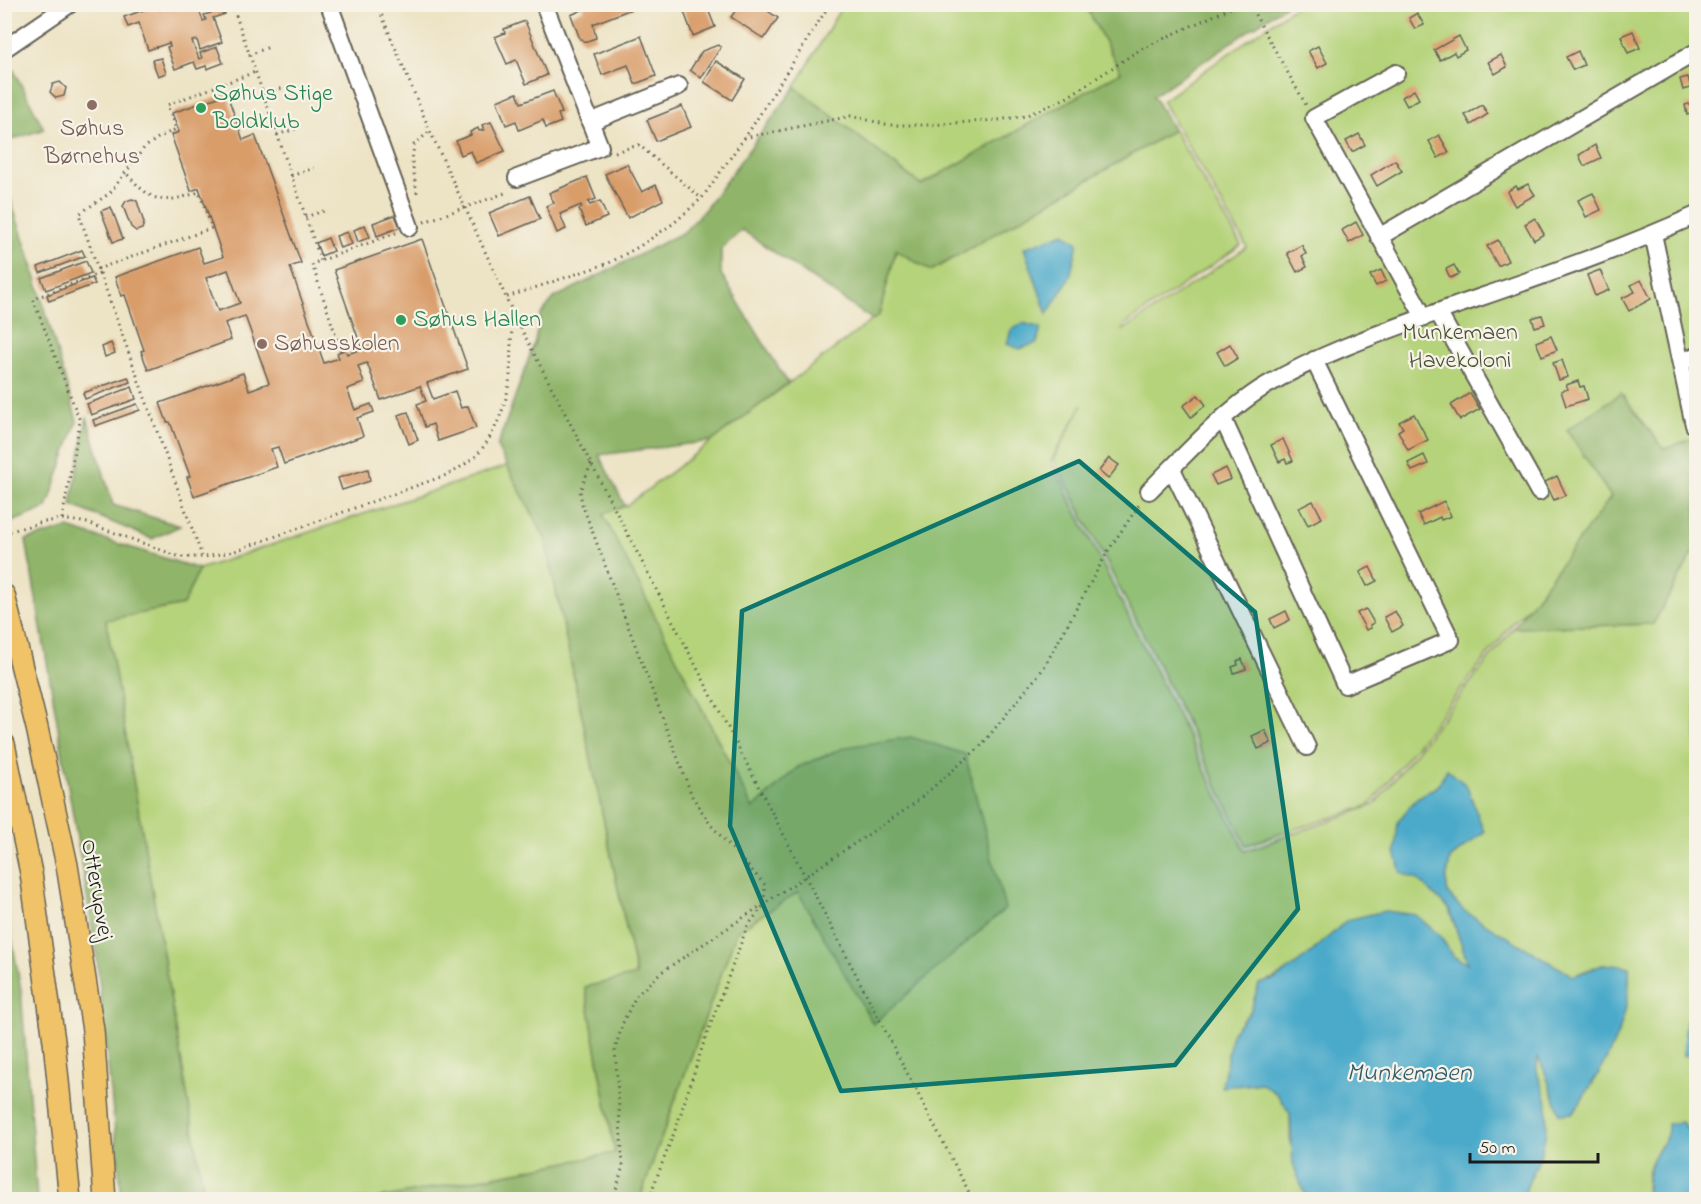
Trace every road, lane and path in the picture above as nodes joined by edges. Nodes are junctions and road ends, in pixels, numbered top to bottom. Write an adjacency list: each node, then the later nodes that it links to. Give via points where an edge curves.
1 (70, 4): 9 (street)
2 (232, 4): 12 (path)
3 (329, 4): 35 (street)
4 (377, 4): 21 (path)
5 (544, 4): 19 (street)
6 (830, 4): 23 (path)
7 (1239, 4): 23 (path, via 1142,49 1066,98 1024,116 889,125 851,116)
8 (1249, 4): 18 (path)
9 (10, 46)
10 (269, 47): 12 (path)
11 (1696, 52): 37 (street)
12 (249, 55): 13 (path)
13 (255, 72): 17 (path); 26 (path, via 167,105 176,129 144,148)
14 (1396, 73): 18 (street)
15 (679, 86): 19 (street)
16 (285, 87): 17 (path)
17 (263, 95): 22 (path)
18 (1314, 118): 37 (street)
19 (590, 122): 24 (street)
20 (298, 128): 22 (path)
21 (430, 131): 30 (path, via 414,145 412,161); 31 (path)
22 (277, 135): 27 (path)
23 (744, 138): 29 (path)
24 (600, 147): 28 (street); 29 (path, via 612,153 639,145)
25 (314, 168): 27 (path)
26 (126, 173): 39 (path, via 110,193 79,214); 39 (path, via 154,198 180,199 199,192 212,228)
27 (291, 176): 34 (path)
28 (517, 178): 31 (path, via 512,190)
29 (702, 198): 40 (path, via 674,223 609,263)
30 (418, 203)
31 (465, 208): 35 (path); 40 (path)
32 (327, 210): 34 (path)
33 (1696, 214): 36 (street)
34 (306, 217): 38 (path)
35 (410, 227): 38 (path)
36 (1653, 234): 42 (street); 44 (street)
37 (1379, 237): 42 (street)
38 (321, 261): 43 (path, via 312,264)
39 (99, 271): 52 (path, via 33,298 80,421); 54 (path)
40 (506, 297): 41 (path)
41 (514, 315): 48 (path); 54 (path, via 504,406 477,455 452,473 232,552)
42 (1431, 315): 45 (street); 51 (street)
43 (341, 351)
44 (1689, 359): 47 (street)
45 (1314, 360): 46 (street, via 1265,386); 46 (street, via 1451,640 1345,685)
46 (1223, 419): 49 (street)
47 (1694, 425)
48 (591, 464): 58 (path); 59 (path, via 580,491 582,504 692,795 710,824 765,885)
49 (1172, 469): 50 (street); 57 (street)
50 (1149, 491): 58 (path, via 1108,551 1043,669 980,747 911,806)
51 (1539, 492)
52 (62, 519): 53 (path); 54 (path, via 88,523 180,557)
53 (4, 533)
54 (202, 556)
55 (4, 595): 61 (main road, Otterupvej, via 67,865 93,1030)
56 (4, 744): 60 (main road, via 32,873)
57 (1307, 747)
58 (806, 878): 59 (path); 64 (path)
59 (764, 905): 62 (path, via 660,973 636,996 615,1048 622,1166); 63 (path, via 747,927)
60 (70, 1200)
61 (105, 1200)
62 (613, 1200)
63 (648, 1200)
64 (973, 1200)

